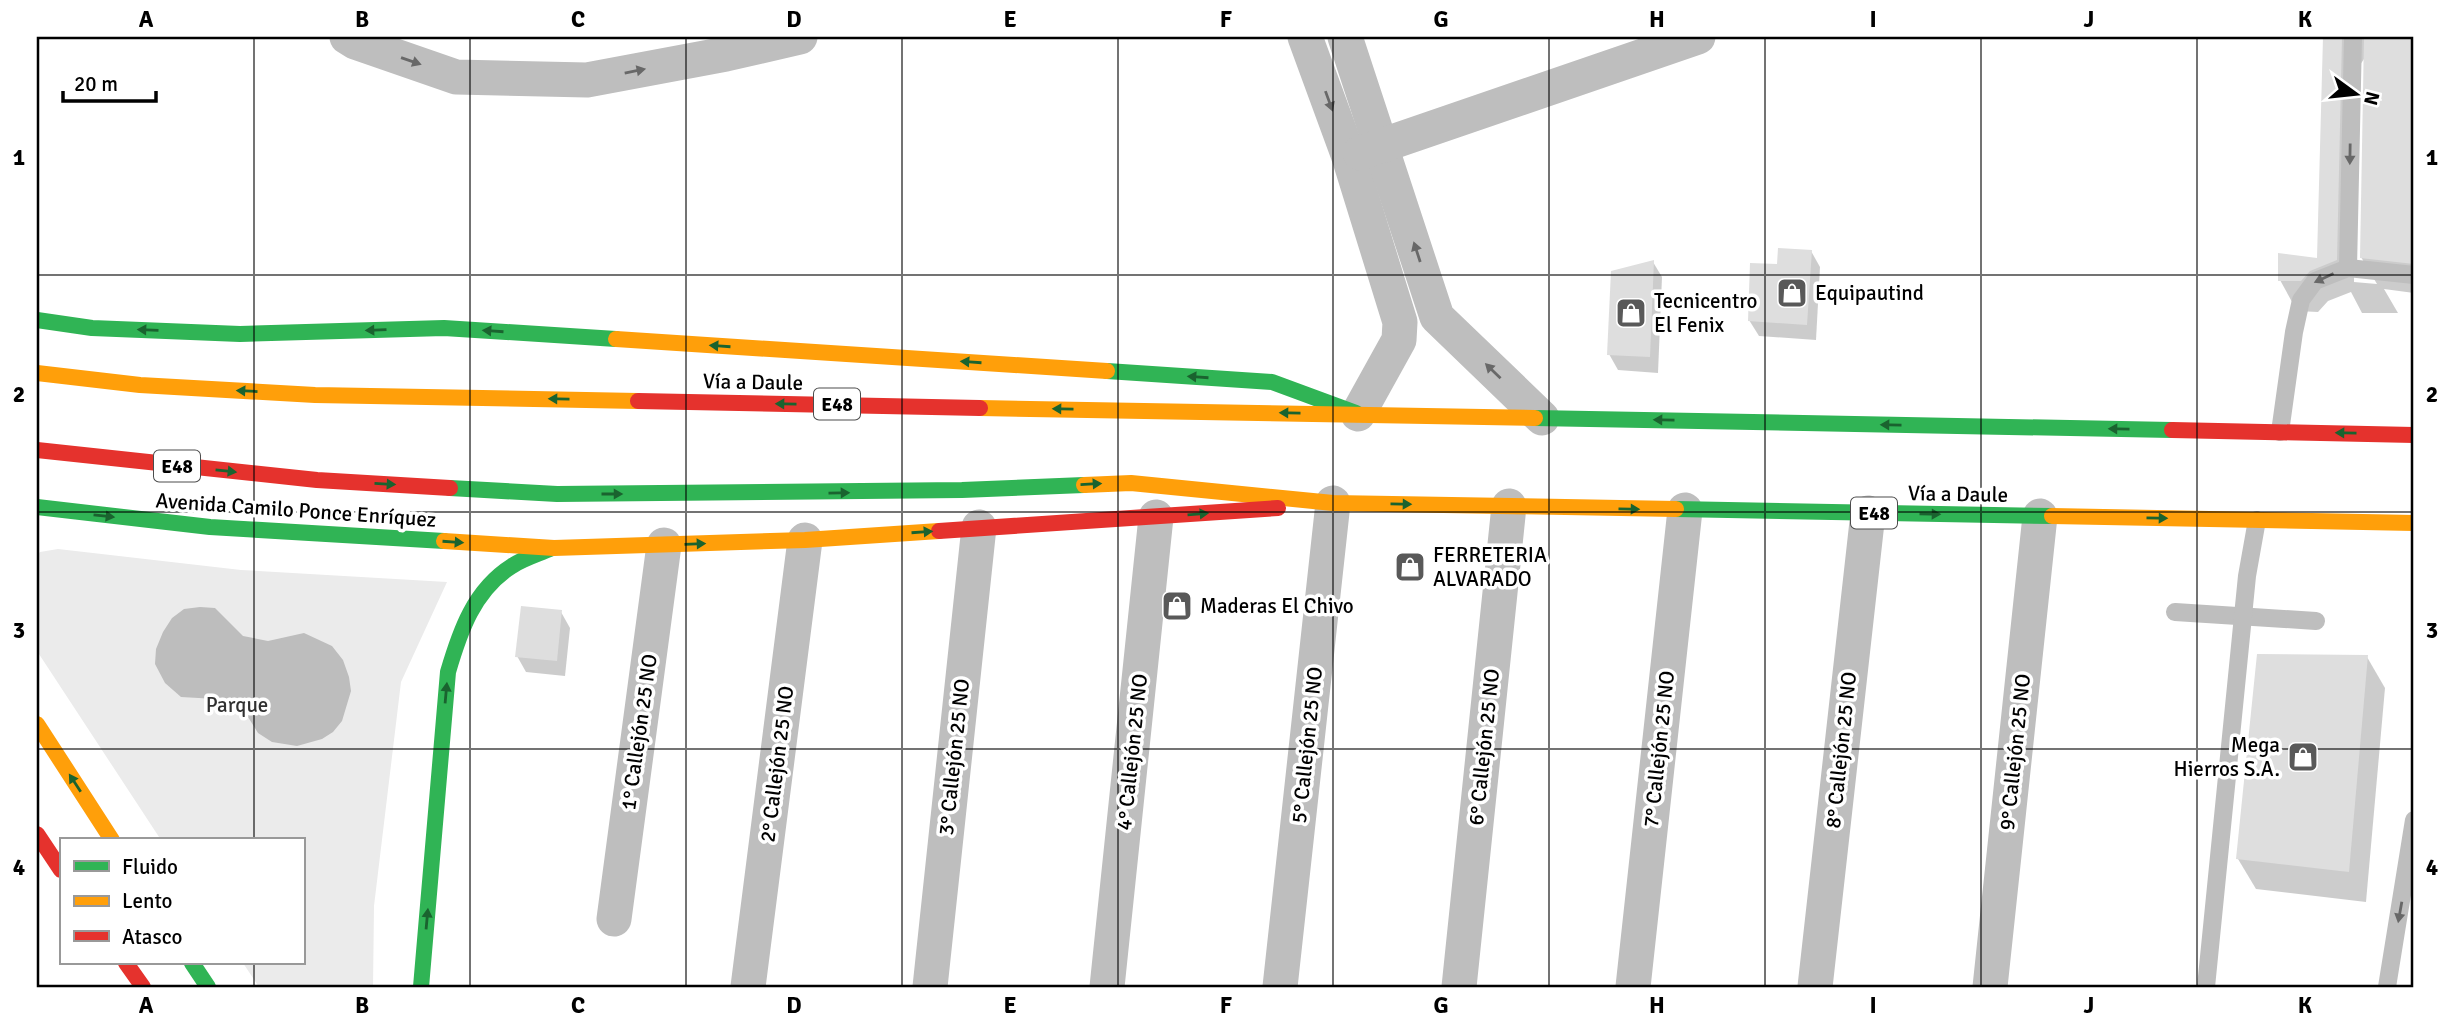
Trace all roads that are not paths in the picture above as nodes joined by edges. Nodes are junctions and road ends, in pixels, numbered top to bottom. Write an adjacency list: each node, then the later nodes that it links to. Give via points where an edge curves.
1 (347, 37): 2 (street, one-way to 2, via 456,77 587,80)
2 (800, 37)
3 (1305, 37): 8 (street, one-way to 8)
4 (1345, 37): 7 (street)
5 (1698, 37): 7 (street)
6 (2353, 37): 9 (lane, one-way to 9)
7 (1382, 146): 8 (street); 16 (street, one-way to 7, via 1437,317)
8 (1349, 157): 15 (street, via 1399,322 1399,340)
9 (2348, 268): 10 (lane); 17 (lane, one-way to 17, via 2315,281 2301,300)
10 (2414, 275)
11 (37, 320): 12 (main road, E48)
12 (92, 328): 13 (main road); 15 (main road, Vía a Daule / E48, one-way to 12, via 1272,382 444,328 240,334)
13 (57, 336)
14 (37, 373): 15 (main road, Vía a Daule / E48, one-way to 14, via 315,395 140,385)
15 (1359, 414): 16 (main road, Vía a Daule / E48)
16 (1542, 418): 17 (main road, Vía a Daule / E48, one-way to 16)
17 (2280, 432): 18 (main road, Vía a Daule / E48, one-way to 17)
18 (2414, 435)
19 (37, 450): 20 (main road, Avenida Camilo Ponce Enríquez / E48, one-way to 20)
20 (317, 480): 22 (main road, Vía a Daule / E48, one-way to 22, via 557,494 807,494 1131,483)
21 (37, 497): 26 (main road)
22 (1333, 503): 23 (main road, Vía a Daule / E48, one-way to 23); 30 (main road, Vía a Daule / E48, one-way to 22); 55 (street, 5° Callejón 25 NO)
23 (1509, 506): 25 (main road, Vía a Daule / E48, one-way to 25); 56 (street, 6° Callejón 25 NO)
24 (37, 507): 26 (main road, Avenida Camilo Ponce Enríquez / E48)
25 (1685, 510): 27 (main road, Vía a Daule / E48); 57 (street, 7° Callejón 25 NO)
26 (56, 511): 28 (main road); 36 (main road, Avenida Camilo Ponce Enríquez / E48, one-way to 36, via 210,527)
27 (1868, 513): 29 (main road, Vía a Daule / E48, one-way to 29); 58 (street, 8° Callejón 25 NO)
28 (37, 515)
29 (2040, 516): 31 (main road, Vía a Daule / E48, one-way to 31); 59 (street, 9° Callejón 25 NO)
30 (1156, 517): 33 (main road, Vía a Daule / E48); 54 (street, 4° Callejón 25 NO)
31 (2257, 520): 32 (main road, Vía a Daule / E48); 38 (lane)
32 (2414, 523)
33 (979, 527): 34 (main road, Vía a Daule / E48, one-way to 33); 53 (street, 3° Callejón 25 NO)
34 (805, 540): 35 (main road, Vía a Daule / E48, one-way to 34); 52 (street, 2° Callejón 25 NO)
35 (664, 545): 36 (main road, Vía a Daule / E48); 46 (street, 1° Callejón 25 NO)
36 (554, 548): 51 (main road, one-way to 36, via 448,672 461,625 481,592 511,567)
37 (2175, 612): 38 (lane)
38 (2242, 618): 39 (lane); 60 (lane)
39 (2316, 621)
40 (37, 724): 43 (main road, one-way to 40)
41 (2414, 820): 44 (lane)
42 (37, 834): 45 (main road)
43 (111, 838)
44 (2411, 864): 61 (lane, one-way to 61)
45 (60, 868)
46 (614, 919)
47 (127, 964): 49 (main road)
48 (193, 964): 50 (main road)
49 (143, 987)
50 (208, 987)
51 (421, 987)
52 (748, 987)
53 (930, 987)
54 (1107, 987)
55 (1280, 987)
56 (1460, 987)
57 (1633, 987)
58 (1815, 987)
59 (1990, 987)
60 (2206, 987)
61 (2387, 987)

